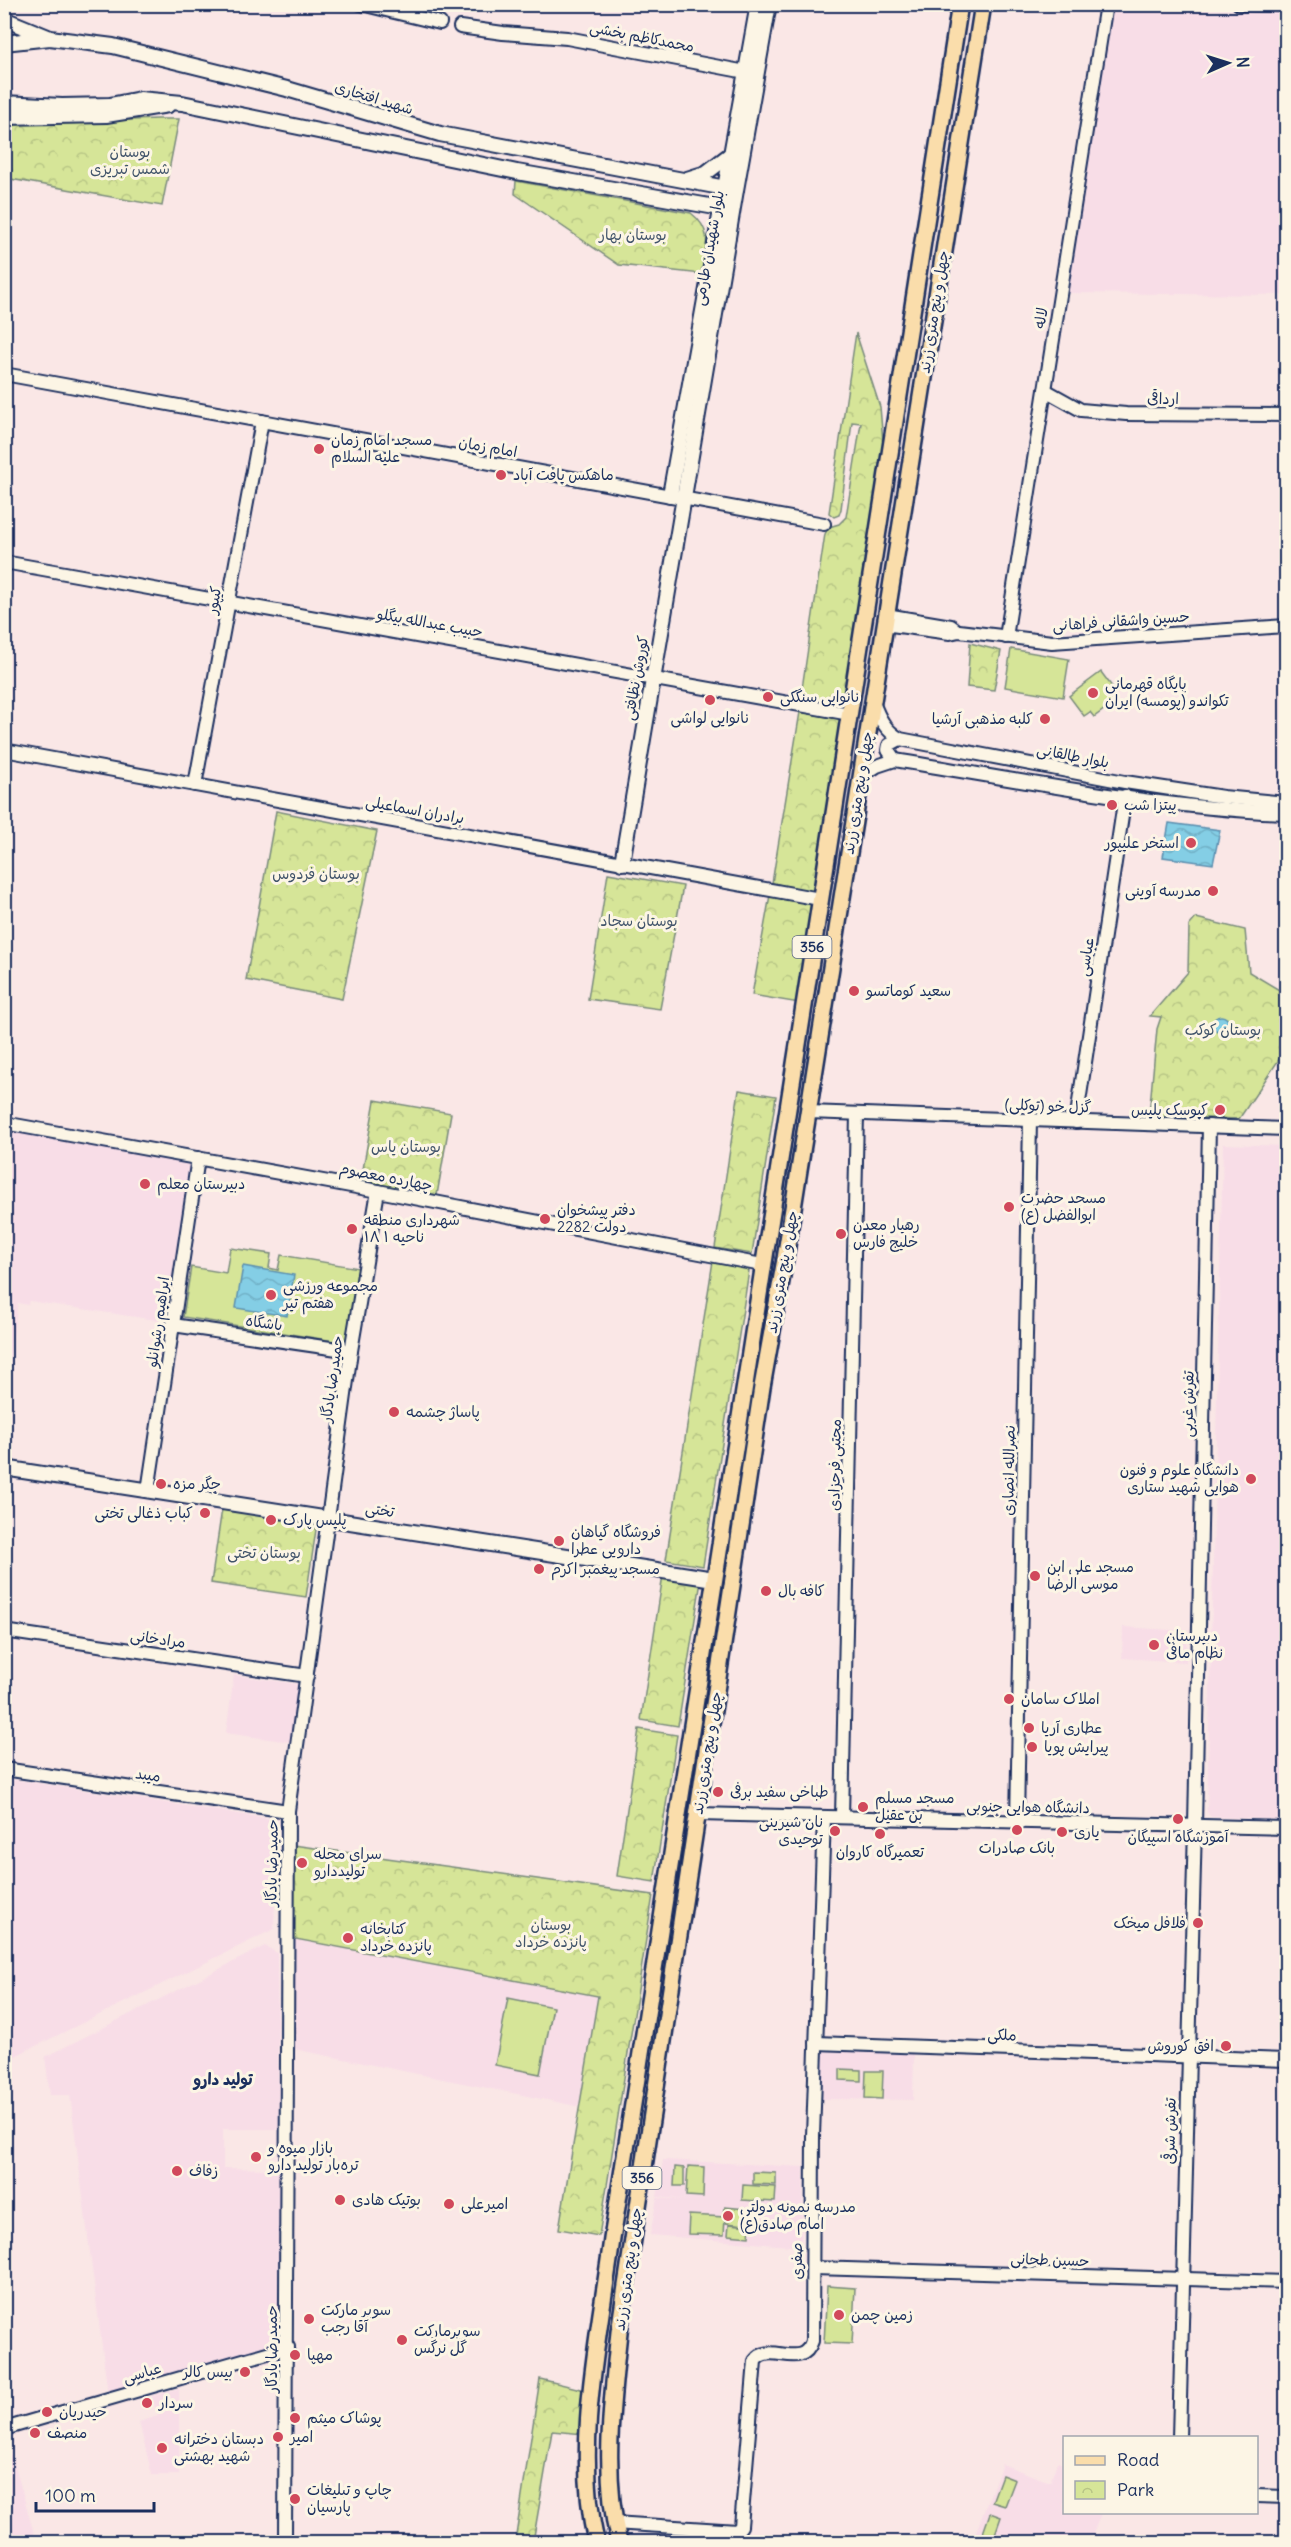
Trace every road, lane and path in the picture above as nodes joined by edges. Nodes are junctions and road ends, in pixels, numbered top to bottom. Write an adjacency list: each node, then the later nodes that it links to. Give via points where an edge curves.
1 (361, 4): 10 (street)
2 (758, 4): 14 (main road, بلوار شهیدان طارمی)
3 (769, 4): 22 (main road, بلوار شهیدان طارمی)
4 (960, 4): 30 (main road, چهل و پنج متری زرند / 356)
5 (982, 4): 31 (main road, چهل و پنج متری زرند / 356)
6 (1106, 4): 25 (street, لاله)
7 (1239, 4): 8 (street)
8 (1287, 5)
9 (4, 19): 12 (main road)
10 (440, 23)
11 (460, 27): 14 (street, محمدکاظم بخشی, via 567,38)
12 (50, 38): 13 (main road, شهید افتخاری); 21 (main road, شهید افتخاری, via 113,46 276,86 440,134)
13 (4, 43)
14 (746, 72): 20 (main road, بلوار شهیدان طارمی)
15 (4, 93): 18 (main road)
16 (4, 103): 18 (main road)
17 (182, 103): 18 (main road, via 140,99 110,105); 19 (main road, via 106,115); 23 (main road, via 517,172)
18 (38, 105)
19 (4, 117)
20 (731, 154): 21 (main road, via 706,173); 22 (main road, بلوار شهیدان طارمی)
21 (683, 180): 22 (main road, شهید افتخاری)
22 (729, 189): 23 (main road, بلوار شهیدان طارمی)
23 (726, 209): 28 (main road, بلوار شهیدان طارمی)
24 (4, 374): 27 (street, امام زمان)
25 (1045, 390): 26 (street, ارداقی, via 1081,410); 37 (street, لاله)
26 (1287, 415)
27 (262, 421): 28 (street, امام زمان); 33 (street, کیپور)
28 (677, 497): 29 (street, امام زمان); 38 (main road, کوروش نظافتی)
29 (824, 524)
30 (874, 549): 31 (main road, via 880,573 889,570); 34 (main road, چهل و پنج متری زرند / 356)
31 (894, 558): 35 (main road, چهل و پنج متری زرند / 356)
32 (4, 562): 33 (street, حبیب عبدالله بیگلو)
33 (229, 602): 38 (street, حبیب عبدالله بیگلو); 45 (street, کیپور)
34 (864, 616): 35 (main road); 40 (main road, چهل و پنج متری زرند / 356)
35 (885, 620): 37 (street, حسین واشقانی فراهانی, via 950,633); 39 (main road, چهل و پنج متری زرند / 356)
36 (1287, 626): 37 (street, حسین واشقانی فراهانی, via 1052,642)
37 (1006, 637)
38 (653, 678): 40 (street, حبیب عبدالله بیگلو); 50 (main road, کوروش نظافتی)
39 (873, 702): 41 (street, via 889,732); 44 (main road, چهل و پنج متری زرند / 356)
40 (850, 714): 51 (main road, چهل و پنج متری زرند / 356)
41 (900, 739): 43 (street, via 888,750); 48 (street, بلوار طالقانی)
42 (4, 750): 45 (street, برادران اسماعیلی)
43 (895, 760): 44 (street); 46 (street, بلوار طالقانی)
44 (860, 777): 52 (main road, چهل و پنج متری زرند / 356)
45 (195, 785): 50 (street, برادران اسماعیلی)
46 (1125, 796): 48 (street, بلوار طالقانی); 55 (street, عباسی)
47 (1287, 803): 48 (street, بلوار طالقانی)
48 (1257, 807): 49 (street, بلوار طالقانی)
49 (1287, 813)
50 (622, 863): 51 (street, برادران اسماعیلی)
51 (820, 899): 61 (main road, چهل و پنج متری زرند / 356)
52 (808, 1112): 53 (street, گزل خو (توکلی)); 71 (main road, چهل و پنج متری زرند / 356)
53 (857, 1114): 54 (street, گزل خو (توکلی)); 77 (street, مجتبی فرحزادی)
54 (1030, 1120): 55 (street, گزل خو (توکلی)); 78 (street, نصرالله انصاری)
55 (1076, 1122): 57 (street, گزل خو (توکلی))
56 (4, 1123): 59 (street, چهارده معصوم)
57 (1209, 1126): 58 (street, گزل خو (توکلی)); 79 (street, تفرش غربی)
58 (1287, 1129)
59 (198, 1158): 60 (street, چهارده معصوم); 62 (street, ابراهیم رشوانلو)
60 (378, 1191): 61 (street, چهارده معصوم); 63 (street, حمیدرضا یادگار)
61 (762, 1265): 67 (main road, چهل و پنج متری زرند / 356)
62 (173, 1325): 63 (street, باشگاه); 65 (street, ابراهیم رشوانلو)
63 (351, 1351): 66 (street, حمیدرضا یادگار)
64 (4, 1468): 65 (main road, تختی)
65 (148, 1491): 66 (main road, تختی)
66 (327, 1518): 67 (main road, تختی); 69 (street, حمیدرضا یادگار)
67 (714, 1579): 70 (main road, چهل و پنج متری زرند / 356)
68 (4, 1631): 69 (street, مرادخانی)
69 (307, 1676): 73 (street, حمیدرضا یادگار)
70 (687, 1761): 71 (main road, via 695,1771); 74 (main road, چهل و پنج متری زرند / 356)
71 (706, 1764): 75 (main road, چهل و پنج متری زرند / 356)
72 (4, 1769): 73 (street, میبد)
73 (288, 1811): 89 (street, حمیدرضا یادگار)
74 (679, 1814): 75 (main road); 81 (main road, چهل و پنج متری زرند / 356)
75 (698, 1814): 76 (street, دانشگاه هوایی جنوبی); 82 (main road, چهل و پنج متری زرند / 356)
76 (824, 1817): 77 (street, دانشگاه هوایی جنوبی); 83 (street, صفری)
77 (842, 1817): 78 (street, دانشگاه هوایی جنوبی)
78 (1017, 1821): 79 (street, دانشگاه هوایی جنوبی)
79 (1195, 1826): 80 (street, دانشگاه هوایی جنوبی); 84 (street, تفرش شرقی)
80 (1287, 1828)
81 (670, 1868): 82 (main road, via 681,1860 686,1864); 96 (main road, چهل و پنج متری زرند / 356, via 592,2387 588,2475)
82 (688, 1877): 94 (main road, چهل و پنج متری زرند / 356, via 619,2332 609,2430)
83 (816, 2043): 84 (street, ملکی); 86 (street, صفری)
84 (1187, 2057): 85 (street, ملکی); 87 (street, تفرش شرقی)
85 (1287, 2060)
86 (813, 2268): 87 (street, حسین طحانی); 94 (street, صفری, via 809,2351 803,2355 765,2354 754,2361 741,2526 732,2532)
87 (1182, 2279): 88 (street, حسین طحانی); 91 (street, تفرش شرقی)
88 (1287, 2282)
89 (288, 2347): 90 (street, عباسی); 95 (street, حمیدرضا یادگار)
90 (4, 2429)
91 (1179, 2436)
92 (1258, 2496): 93 (street)
93 (1287, 2497)
94 (614, 2523): 97 (main road, چهل و پنج متری زرند / 356)
95 (285, 2542)
96 (596, 2542)
97 (618, 2542)

